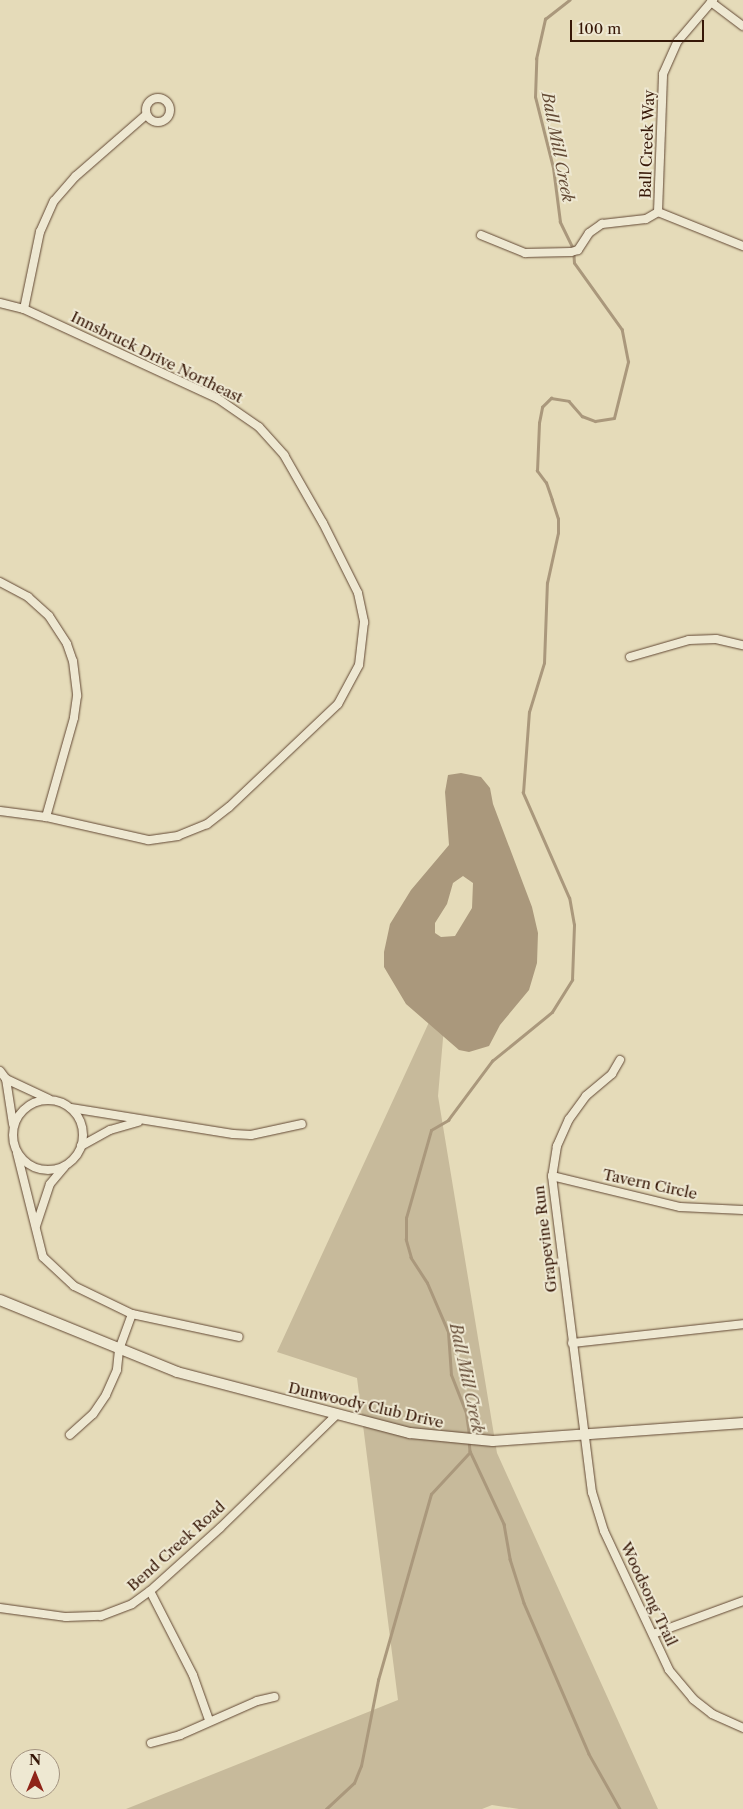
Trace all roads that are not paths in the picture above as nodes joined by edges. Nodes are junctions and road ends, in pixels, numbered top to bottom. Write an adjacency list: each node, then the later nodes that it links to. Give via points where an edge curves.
1 (712, 1): 2 (street); 4 (street, Ball Creek Way, via 678,41 663,74)
2 (743, 26)
3 (146, 115): 8 (street, via 76,176 54,201 40,232)
4 (658, 212): 5 (street, via 646,219 602,224 589,233 578,250 570,252 525,253); 6 (street, Ball Creek Way)
5 (481, 235)
6 (743, 246)
7 (0, 303): 8 (street, Innsbruck Drive Northeast)
8 (24, 309): 13 (street, Innsbruck Drive Northeast, via 217,398 260,427 284,455 323,523 358,593 364,622 359,665 338,704 207,824 178,836 148,840)
9 (0, 582): 13 (street, via 28,596 49,616 67,644 73,661 77,688 75,711)
10 (743, 645): 11 (street, via 716,639 689,640)
11 (630, 657)
12 (0, 811): 13 (street, Innsbruck Drive Northeast)
13 (46, 817)
14 (620, 1060): 25 (street, Grapevine Run, via 612,1074 586,1096 569,1119 557,1146)
15 (0, 1072): 16 (street)
16 (6, 1079): 17 (street); 21 (street)
17 (50, 1099): 18 (street); 21 (street, via 29,1104)
18 (71, 1108): 19 (street); 22 (street, via 82,1126)
19 (140, 1121): 20 (street, via 242,1134); 22 (street, via 110,1130)
20 (302, 1124)
21 (13, 1126): 23 (street, via 13,1140)
22 (82, 1146): 24 (street)
23 (18, 1152): 24 (street, via 26,1163 39,1169); 27 (street)
24 (65, 1166): 27 (street, via 50,1184)
25 (552, 1176): 26 (street, Tavern Circle, via 680,1207); 32 (street, Grapevine Run)
26 (743, 1210)
27 (36, 1226): 29 (street, via 43,1257 74,1286)
28 (0, 1300): 33 (street, Dunwoody Club Drive)
29 (132, 1314): 31 (street); 33 (street)
30 (743, 1324): 32 (street)
31 (239, 1337)
32 (572, 1344): 37 (street, Grapevine Run)
33 (119, 1350): 34 (street, Dunwoody Club Drive, via 177,1372); 36 (street, via 117,1370 106,1395 93,1414)
34 (336, 1415): 37 (street, Dunwoody Club Drive, via 452,1440); 38 (street, Bend Creek Road)
35 (743, 1423): 37 (street, Dunwoody Club Drive)
36 (70, 1435)
37 (584, 1437): 41 (street, Woodsong Trail, via 592,1492 604,1531)
38 (150, 1592): 40 (street, Bend Creek Road, via 132,1604 101,1616 66,1617); 43 (street, via 193,1675)
39 (743, 1601): 41 (street)
40 (0, 1608)
41 (653, 1634): 44 (street, Woodsong Trail, via 681,1688 712,1714)
42 (275, 1697): 43 (street)
43 (208, 1720): 45 (street, via 180,1735)
44 (743, 1728)
45 (151, 1743)

